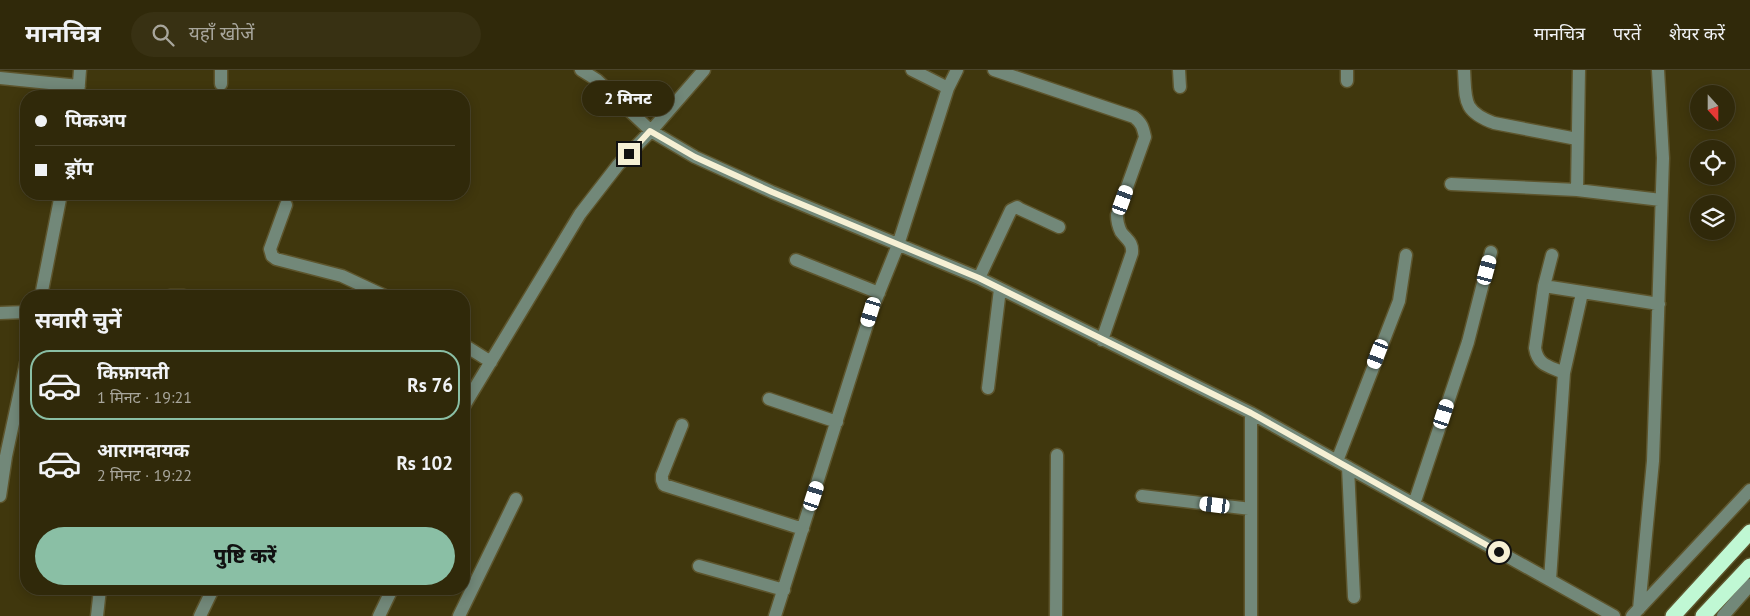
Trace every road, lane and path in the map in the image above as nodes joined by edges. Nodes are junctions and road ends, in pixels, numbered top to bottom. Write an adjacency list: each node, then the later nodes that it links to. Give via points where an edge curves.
1 (80, 70): 18 (street)
2 (221, 70): 14 (street)
3 (581, 70): 12 (street)
4 (704, 70): 19 (street)
5 (912, 70): 16 (street)
6 (957, 70): 16 (street)
7 (994, 70): 42 (street, via 1134,118 1143,127 1146,137 1117,215 1118,226 1130,241 1132,253)
8 (1179, 70): 15 (street)
9 (1464, 70): 20 (street, via 1465,97 1473,114 1494,124)
10 (1579, 70): 20 (street)
11 (1658, 70): 24 (street)
12 (600, 75): 19 (street)
13 (0, 78): 17 (street)
14 (221, 84)
15 (1180, 87)
16 (948, 88): 27 (street)
17 (72, 90)
18 (78, 90)
19 (650, 131): 27 (street, via 695,157); 43 (street, via 618,165 580,214)
20 (1578, 138): 22 (street)
21 (1451, 184): 22 (street)
22 (1577, 190): 24 (street)
23 (61, 200): 35 (street)
24 (1661, 200): 39 (street)
25 (286, 205): 36 (street, via 270,249 272,256 342,276)
26 (1058, 227): 32 (street, via 1020,209 1011,210)
27 (898, 245): 32 (street); 37 (street)
28 (1491, 252): 58 (street, via 1468,342)
29 (1406, 255): 53 (street, via 1399,301)
30 (1552, 255): 33 (street)
31 (796, 260): 37 (street)
32 (979, 278): 34 (street)
33 (1544, 286): 38 (street); 44 (street, via 1536,356 1540,362)
34 (1000, 289): 42 (street); 46 (street)
35 (42, 290)
36 (372, 290)
37 (879, 293): 50 (street)
38 (1582, 293): 39 (street); 44 (street)
39 (1659, 304): 73 (street, via 1653,461)
40 (20, 312): 41 (street)
41 (0, 313)
42 (1102, 340): 49 (street)
43 (478, 354): 45 (street)
44 (1564, 373): 64 (street)
45 (470, 384)
46 (988, 388)
47 (20, 391): 55 (street)
48 (769, 399): 50 (street)
49 (1251, 413): 53 (street); 59 (street)
50 (837, 422): 60 (street)
51 (682, 425): 60 (street, via 662,475 664,485)
52 (1057, 455): 79 (street)
53 (1342, 464): 58 (street); 72 (street)
54 (1750, 490): 73 (street)
55 (0, 496)
56 (1142, 496): 59 (street)
57 (516, 499): 67 (street)
58 (1414, 504): 64 (street)
59 (1251, 509): 80 (street)
60 (803, 530): 66 (street)
61 (1750, 532): 82 (highway)
62 (699, 566): 66 (street)
63 (1750, 566): 83 (highway)
64 (1550, 580): 81 (street)
65 (1750, 586): 84 (street)
66 (784, 590): 78 (street)
67 (470, 593)
68 (99, 595): 74 (street)
69 (210, 595): 75 (street)
70 (389, 595): 76 (street)
71 (469, 595): 77 (street)
72 (1354, 597)
73 (1636, 613)
74 (97, 616)
75 (200, 616)
76 (380, 616)
77 (459, 616)
78 (775, 616)
79 (1056, 616)
80 (1251, 616)
81 (1614, 616)
82 (1673, 616)
83 (1703, 616)
84 (1723, 616)

